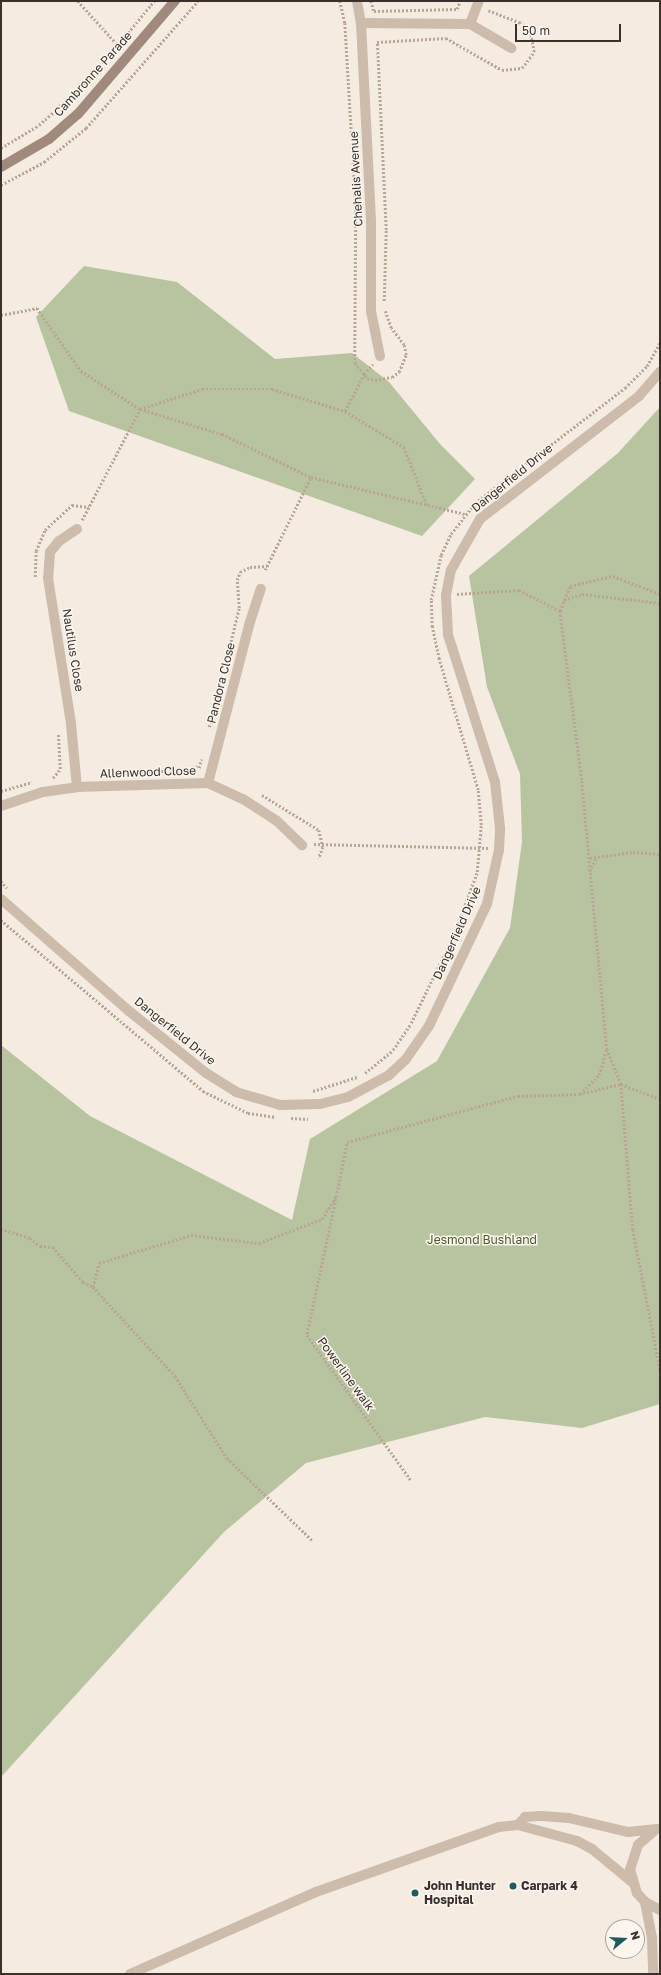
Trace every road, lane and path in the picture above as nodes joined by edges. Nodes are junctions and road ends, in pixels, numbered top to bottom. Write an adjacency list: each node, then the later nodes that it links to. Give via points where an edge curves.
1 (78, 1): 12 (path)
2 (154, 1): 12 (path)
3 (175, 1): 15 (street, Cambronne Parade, via 78,114 49,139)
4 (340, 1): 20 (path, via 345,23 356,210 355,363)
5 (356, 1): 9 (street, Chehalis Avenue)
6 (371, 1): 7 (path, via 374,11 457,9)
7 (460, 1)
8 (478, 1): 10 (street)
9 (361, 23): 10 (street); 18 (street, Chehalis Avenue, via 372,223 371,311)
10 (470, 24): 13 (street)
11 (377, 42): 20 (path, via 386,230 384,309 406,354 399,372 392,377 375,380)
12 (117, 44): 14 (path, via 90,79 54,112 27,133)
13 (511, 48)
14 (1, 148)
15 (1, 166)
16 (1, 316): 21 (path, via 37,308 81,371)
17 (660, 343): 25 (path, via 647,366 625,388 503,480)
18 (380, 356): 20 (path)
19 (660, 372): 26 (street, Dangerfield Drive, via 633,401)
20 (364, 374): 22 (path)
21 (140, 409): 22 (path, via 202,389 272,389); 23 (path, via 222,434); 27 (path)
22 (345, 411): 24 (path, via 404,447)
23 (311, 477): 24 (path); 28 (path)
24 (427, 505): 25 (path)
25 (466, 514): 26 (path); 46 (path, via 441,555 431,600 435,645 478,790)
26 (480, 519): 32 (street, Dangerfield Drive, via 459,552)
27 (77, 530): 42 (street, Nautilus Close, via 59,541 50,552 48,578 71,724)
28 (267, 566): 29 (path); 36 (path, via 250,567 240,572 237,580 238,608)
29 (265, 570)
30 (261, 589): 41 (street, Pandora Close)
31 (660, 594): 33 (path, via 613,576 570,586)
32 (446, 595): 35 (path, via 519,590); 47 (street, Dangerfield Drive, via 448,635 495,782 500,828)
33 (564, 600): 34 (path, via 582,594); 35 (path)
34 (660, 603)
35 (560, 611): 49 (path)
36 (225, 665)
37 (219, 686): 38 (path)
38 (207, 735)
39 (202, 754): 40 (path, via 197,766)
40 (201, 770)
41 (208, 784): 42 (street, Allenwood Close); 45 (street, Allenwood Close, via 243,799 277,821)
42 (77, 787): 43 (street, Allenwood Close, via 43,792)
43 (1, 806)
44 (325, 843): 46 (path)
45 (302, 845)
46 (480, 846): 47 (path); 57 (path, via 468,902 403,1038 365,1073 344,1083)
47 (499, 850): 54 (street, Dangerfield Drive, via 487,904 419,1042 389,1076 348,1097 320,1104 266,1102 221,1084 129,1011)
48 (660, 854): 50 (path, via 633,852)
49 (590, 858): 50 (path); 51 (path)
50 (596, 859): 51 (path)
51 (588, 872): 55 (path, via 604,994)
52 (1, 881): 53 (path)
53 (11, 892)
54 (1, 899)
55 (607, 1049): 56 (path); 58 (path, via 599,1075)
56 (621, 1084): 58 (path); 59 (path); 63 (path, via 633,1230)
57 (309, 1091)
58 (580, 1094): 60 (path, Powerline walk, via 518,1096 347,1142)
59 (660, 1098)
60 (336, 1197): 62 (path, via 322,1219 260,1243 191,1235 99,1262); 64 (path, Powerline walk, via 307,1335)
61 (1, 1229): 62 (path, via 30,1238 40,1246 53,1247 83,1282)
62 (93, 1286): 65 (path, via 174,1376 227,1458)
63 (660, 1368)
64 (411, 1480)
65 (312, 1540)
66 (518, 1825): 67 (street, via 525,1817 541,1816 570,1818 628,1832); 68 (street, via 577,1841 592,1849); 72 (street, via 481,1831 316,1892)
67 (659, 1829): 68 (street, via 646,1836 635,1851 630,1869)
68 (632, 1882): 69 (street)
69 (645, 1902): 70 (street); 73 (street, via 652,1939)
70 (660, 1910)
71 (660, 1958): 73 (street)
72 (130, 1974)
73 (653, 1974)

